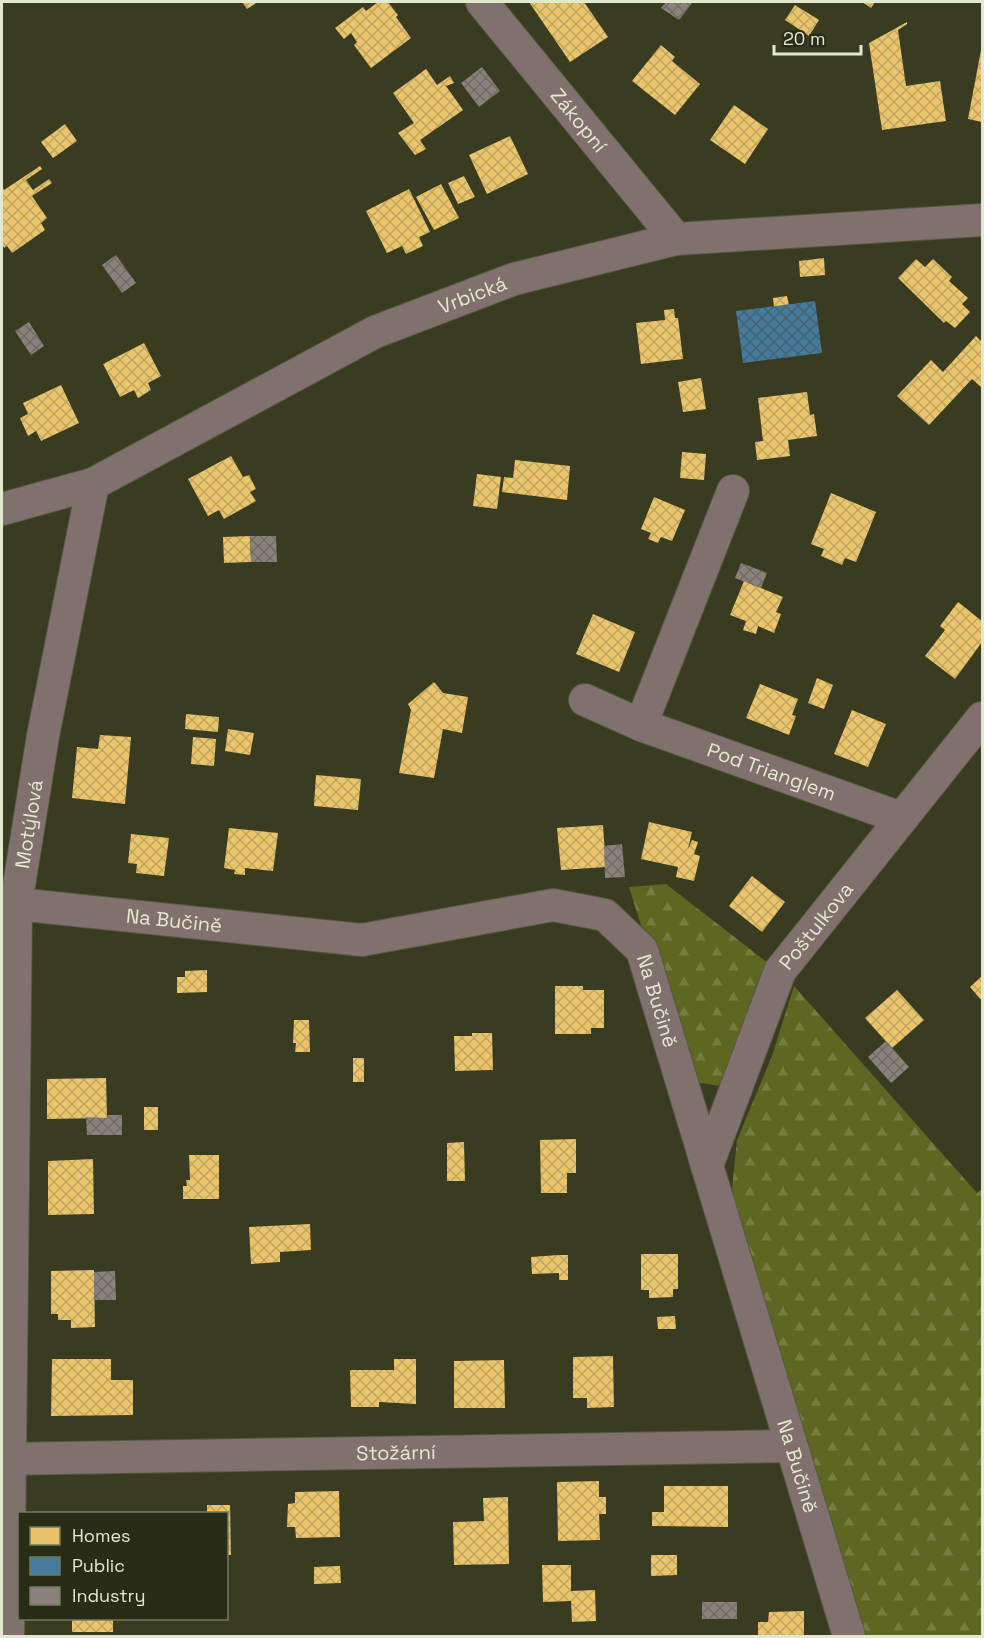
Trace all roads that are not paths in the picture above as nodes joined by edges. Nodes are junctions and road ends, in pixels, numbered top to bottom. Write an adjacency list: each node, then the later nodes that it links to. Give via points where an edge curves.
1 (482, 2): 3 (street, Zákopní)
2 (982, 220): 3 (street, Vrbická)
3 (676, 239): 4 (street, Vrbická, via 514,279 375,332)
4 (93, 484): 6 (street, Vrbická); 11 (street, Motýlová, via 43,736)
5 (733, 491): 9 (street)
6 (2, 509)
7 (585, 700): 9 (street, Pod Trianglem)
8 (982, 718): 10 (street, Poštulkova)
9 (641, 725): 10 (street, Pod Trianglem)
10 (901, 818): 12 (street, Poštulkova, via 780,971)
11 (16, 904): 12 (street, Na Bučině, via 362,940 554,905 604,915 642,950); 14 (street, Motýlová)
12 (706, 1166): 13 (street, Na Bučině)
13 (791, 1446): 14 (street, Stožární); 16 (street, Na Bučině)
14 (6, 1459): 15 (street, Motýlová)
15 (8, 1636)
16 (849, 1636)

